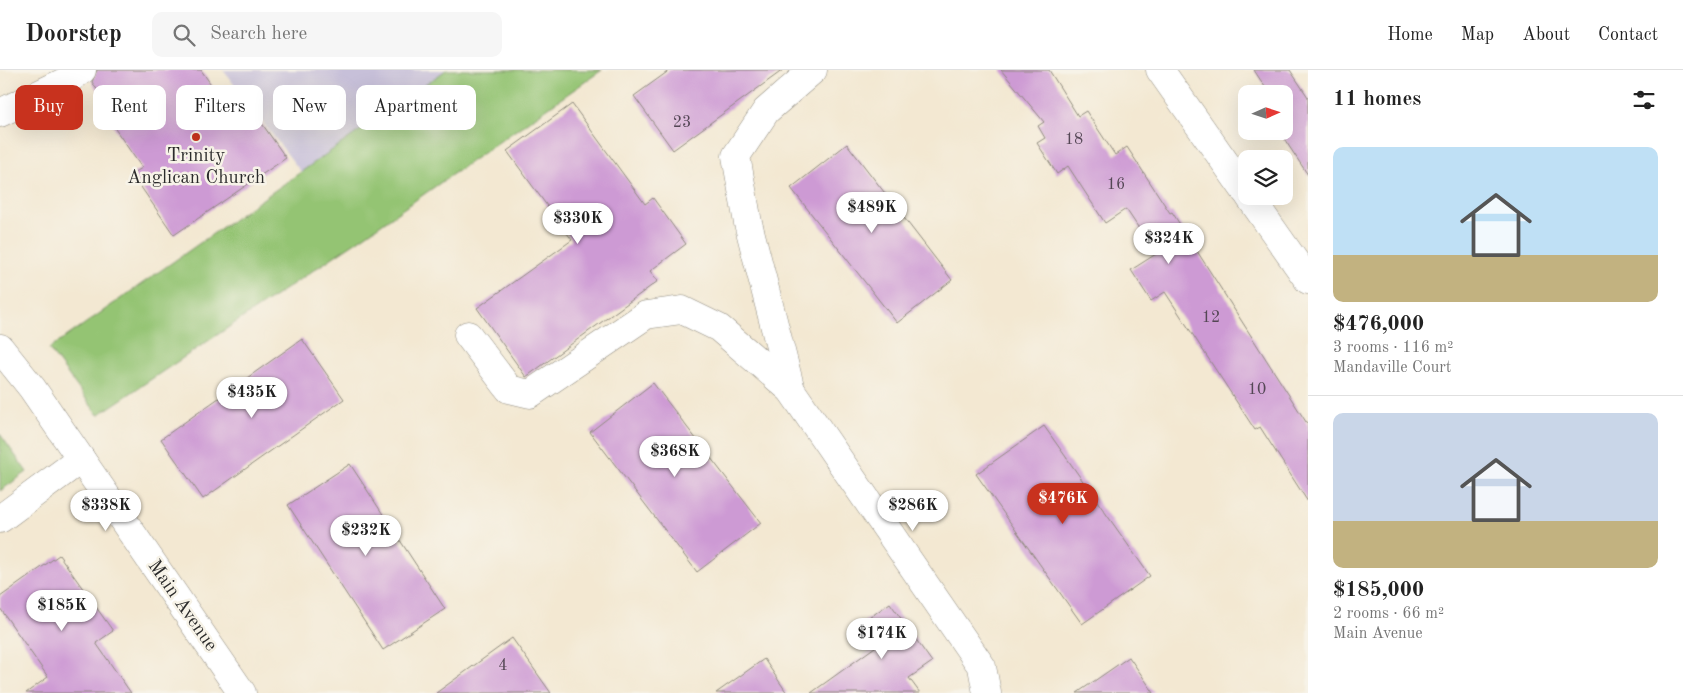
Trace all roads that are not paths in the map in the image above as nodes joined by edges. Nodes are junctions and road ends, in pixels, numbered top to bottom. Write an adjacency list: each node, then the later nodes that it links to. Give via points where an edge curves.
1 (82, 70): 4 (street)
2 (813, 70): 10 (street, via 766,111 736,156 748,223)
3 (1160, 70): 5 (street)
4 (0, 113)
5 (1238, 181)
6 (1255, 205): 7 (street)
7 (1308, 280)
8 (468, 335): 10 (street, via 509,389 530,394 646,315 682,310 719,328)
9 (0, 348): 11 (street, Main Avenue)
10 (791, 390): 14 (street, via 982,667)
11 (81, 459): 12 (street); 13 (street, Main Avenue)
12 (0, 519)
13 (242, 693)
14 (987, 693)

